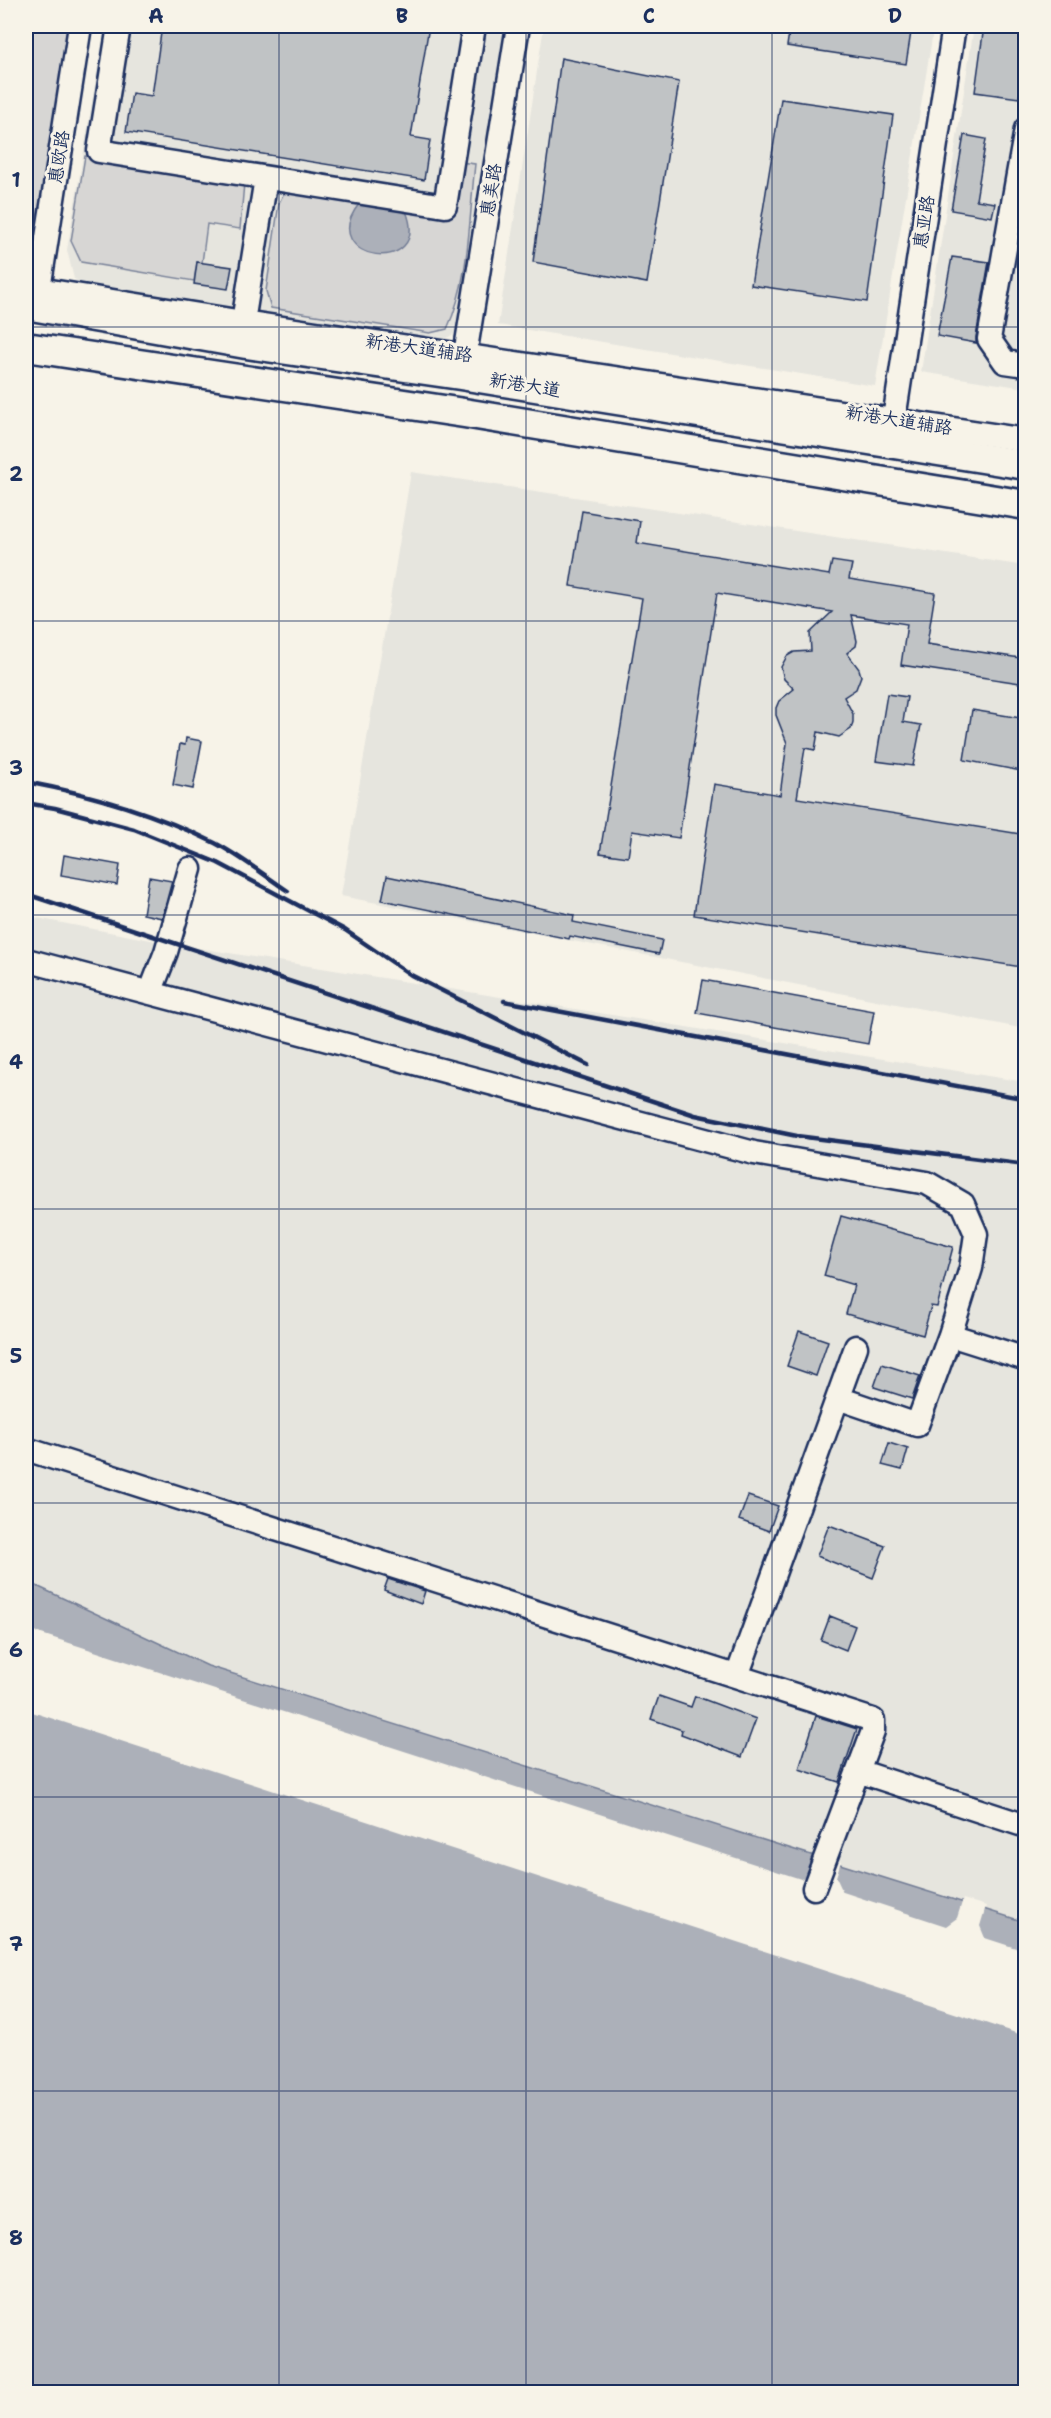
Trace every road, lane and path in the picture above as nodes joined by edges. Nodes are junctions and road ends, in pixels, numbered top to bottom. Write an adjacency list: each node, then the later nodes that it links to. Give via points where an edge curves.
1 (80, 26): 8 (street, 惠欧路)
2 (119, 26): 7 (street, via 99,151)
3 (474, 26): 7 (street, via 445,206)
4 (518, 26): 11 (street, 惠美路)
5 (954, 26): 13 (street, 惠亚路)
6 (1026, 129): 12 (street, via 989,339 1005,362)
7 (266, 178): 9 (street)
8 (30, 294): 9 (street, 新港大道辅路); 15 (main road, 新港大道, via 246,344)
9 (243, 322): 11 (street, 新港大道辅路)
10 (26, 347): 16 (main road, 新港大道)
11 (465, 355): 13 (street, 新港大道辅路)
12 (1026, 365)
13 (894, 419): 14 (street, 新港大道辅路)
14 (1026, 440)
15 (1026, 465)
16 (1026, 504)
17 (190, 869): 19 (street)
18 (26, 960): 19 (street)
19 (150, 993): 20 (street, via 754,1153 927,1183 963,1204 976,1234 971,1268)
20 (950, 1335): 22 (street); 23 (street, via 917,1425)
21 (855, 1347): 23 (street)
22 (1026, 1359)
23 (837, 1398): 25 (street)
24 (26, 1449): 25 (street)
25 (736, 1676): 26 (street, via 873,1720 873,1731)
26 (858, 1771): 27 (street); 28 (street)
27 (1026, 1826)
28 (814, 1887)

